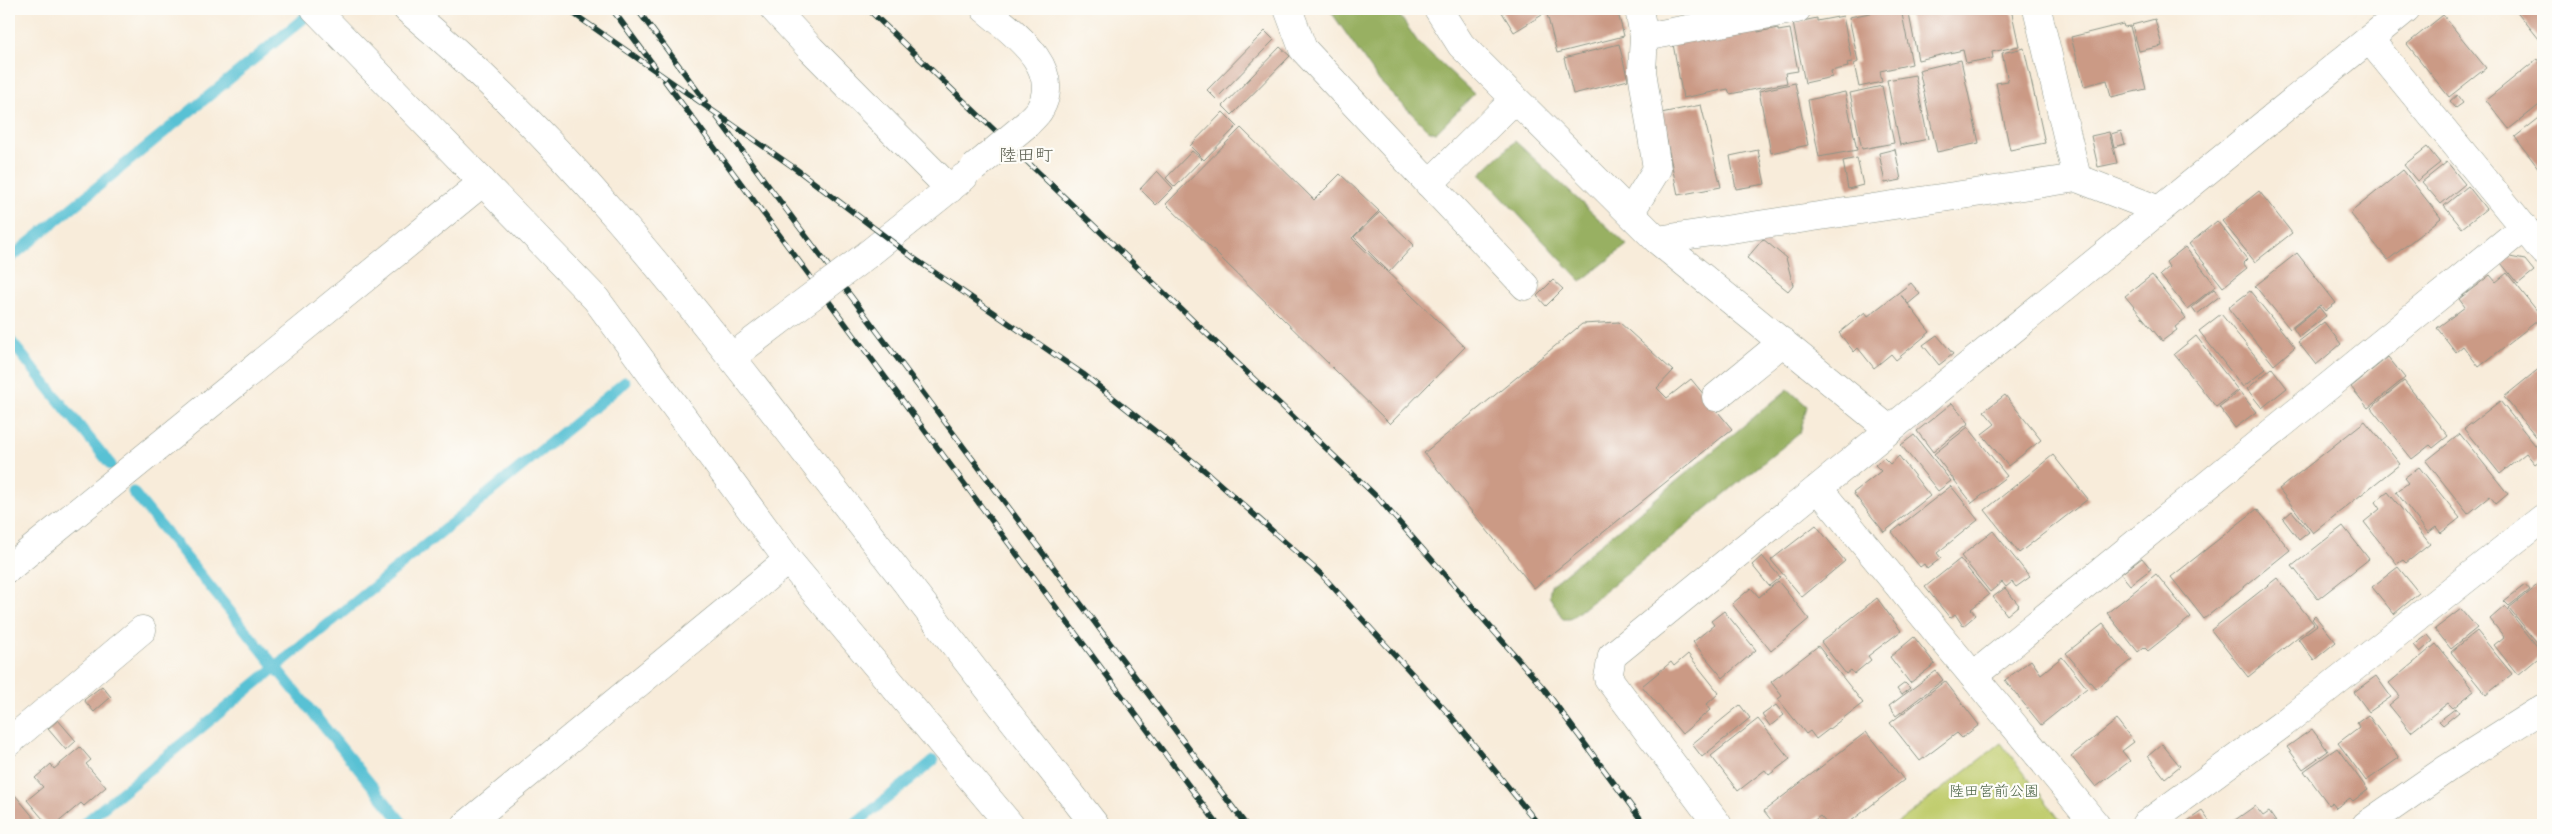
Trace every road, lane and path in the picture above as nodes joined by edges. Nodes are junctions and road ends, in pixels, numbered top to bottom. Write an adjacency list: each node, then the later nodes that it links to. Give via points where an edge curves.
1 (315, 9): 15 (street)
2 (407, 9): 25 (street, via 514,105 662,271)
3 (774, 9): 17 (street)
4 (985, 9): 17 (street, bridge, via 1029,46 1042,67 1045,88 1040,108 1027,124)
5 (1288, 9): 16 (street, via 1303,49)
6 (1438, 9): 13 (street, via 1461,45)
7 (1639, 9): 11 (street)
8 (1797, 9): 11 (street)
9 (2037, 9): 14 (street)
10 (2406, 9): 12 (street)
11 (1644, 37): 19 (street, via 1642,71 1657,169)
12 (2369, 39): 18 (street); 20 (street)
13 (1515, 99): 16 (street); 19 (street)
14 (2077, 178): 18 (street); 21 (street)
15 (483, 182): 30 (street, via 596,299); 31 (street)
16 (1429, 184): 23 (street)
17 (950, 189): 25 (street, bridge)
18 (2159, 210): 27 (street)
19 (1630, 213): 21 (street)
20 (2524, 227): 22 (street); 33 (street)
21 (1658, 240): 24 (street)
22 (2543, 251)
23 (1524, 286)
24 (1783, 342): 26 (street); 27 (street)
25 (732, 357): 38 (street)
26 (1716, 396)
27 (1890, 430): 28 (street)
28 (1818, 488): 33 (street); 39 (street, via 1612,656 1608,678)
29 (2543, 518): 41 (street, via 2284,724)
30 (788, 560): 36 (street); 37 (street)
31 (9, 568)
32 (142, 630): 35 (street)
33 (1972, 676): 40 (street)
34 (2543, 708): 42 (street)
35 (9, 742)
36 (466, 825)
37 (1010, 825)
38 (1095, 825)
39 (1718, 825)
40 (2096, 825)
41 (2145, 825)
42 (2366, 825)

